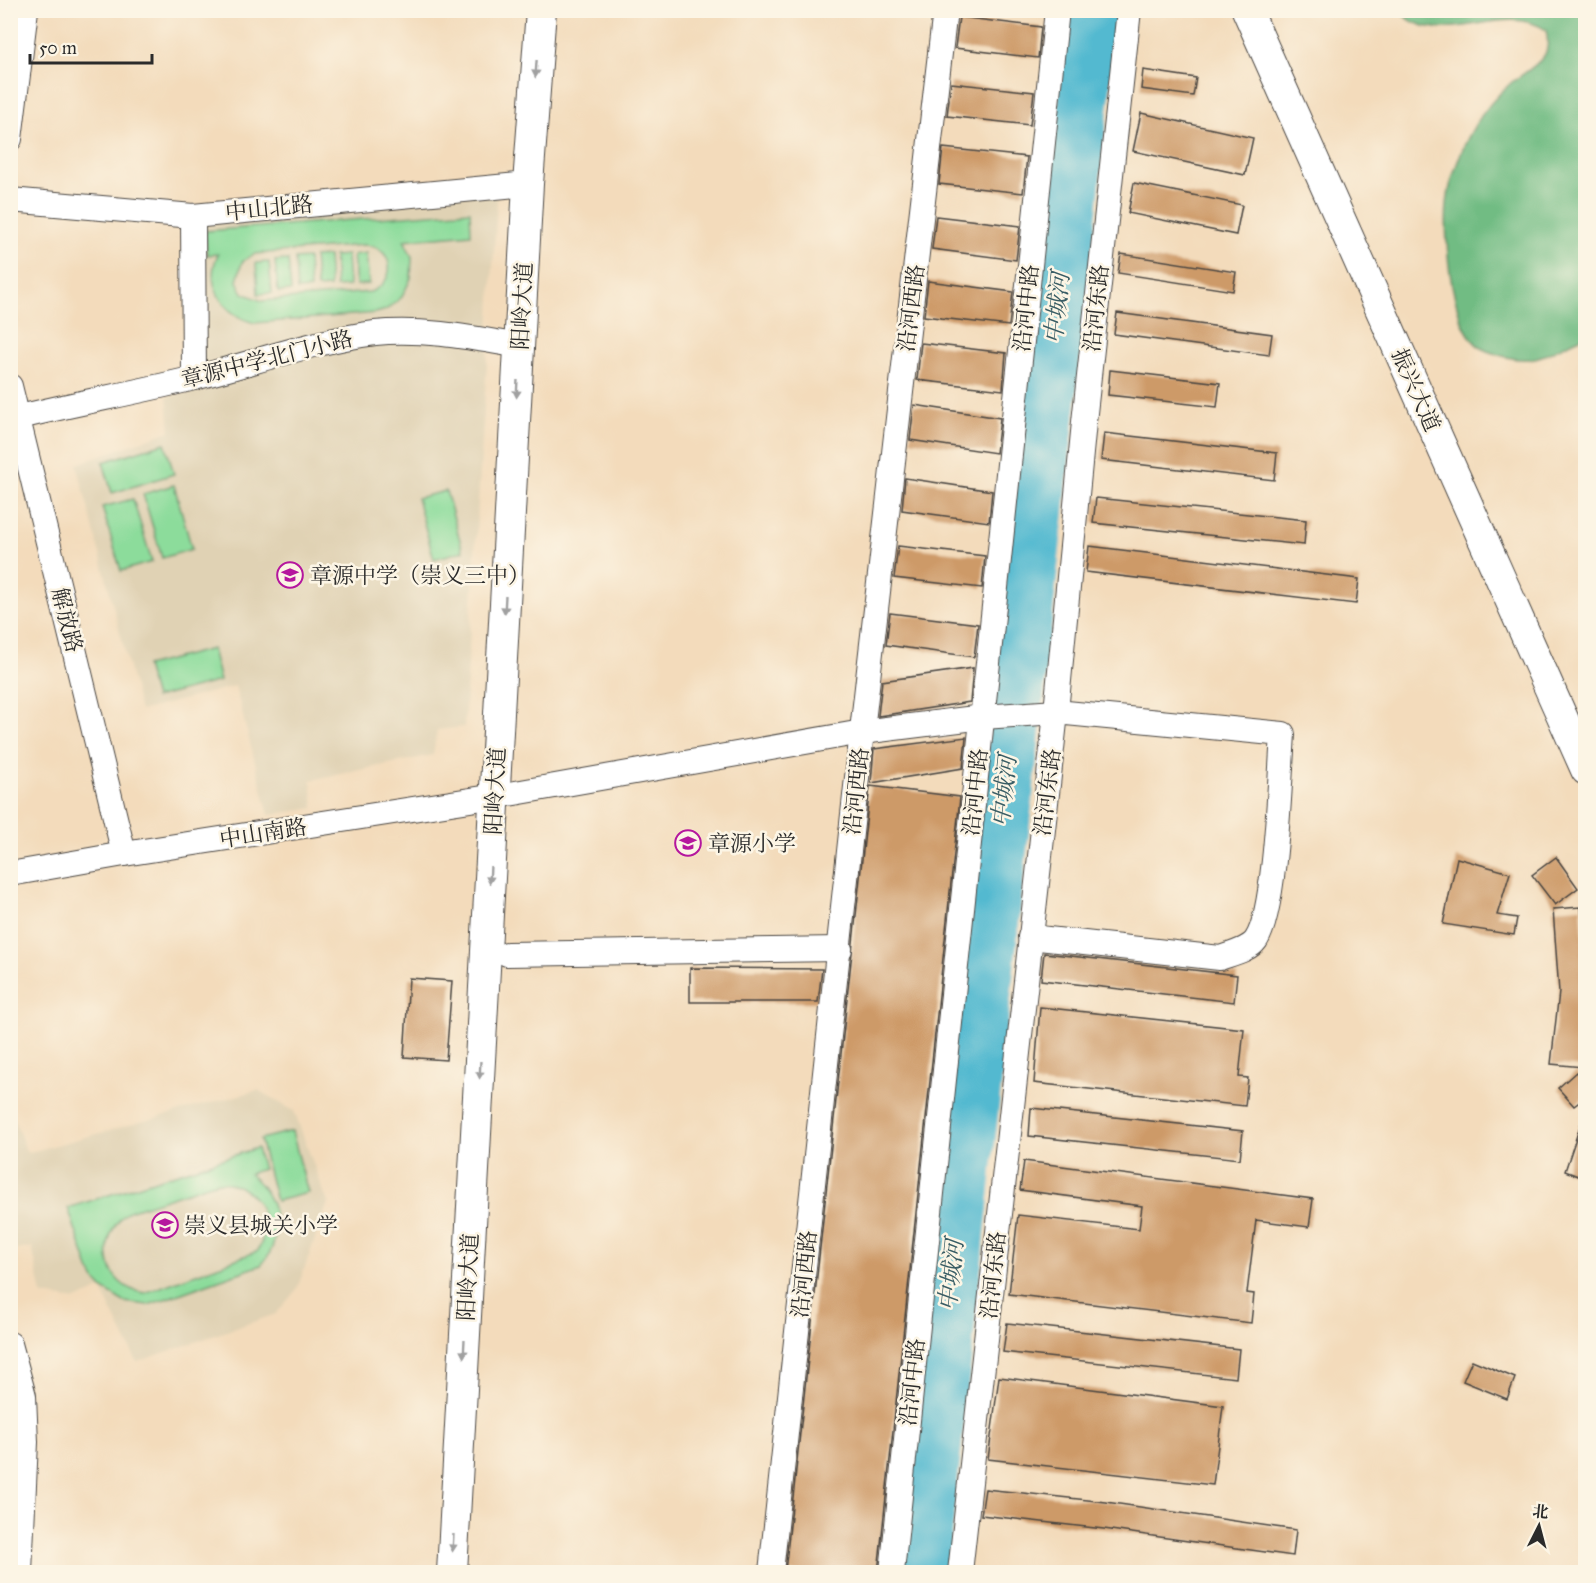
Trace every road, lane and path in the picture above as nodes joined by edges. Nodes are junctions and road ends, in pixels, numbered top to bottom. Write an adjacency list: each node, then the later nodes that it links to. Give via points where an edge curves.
1 (26, 10): 9 (street)
2 (540, 10): 10 (main road, 阳岭大道, one-way to 10)
3 (560, 10): 22 (main road, 阳岭大道)
4 (945, 10): 19 (street, 沿河西路)
5 (1057, 10): 18 (street, 沿河中路)
6 (1129, 10): 17 (street, 沿河东路, via 1084,422)
7 (1247, 10): 21 (main road, 振兴大道)
8 (1260, 10): 20 (main road, 振兴大道)
9 (10, 139)
10 (528, 184): 12 (street, 中山北路); 13 (main road, 阳岭大道)
11 (10, 200): 12 (street, 中山北路)
12 (193, 216): 14 (street)
13 (520, 346): 14 (street, 章源中学北门小路, via 466,337 375,333 263,357); 22 (main road, 阳岭大道, one-way to 22)
14 (194, 378): 16 (street, 章源中学北门小路)
15 (10, 386): 16 (street, 解放路)
16 (16, 418): 23 (street, 解放路)
17 (1046, 713): 18 (street, 中山南路); 25 (street, 沿河东路); 25 (street, 中山南路, via 1283,734 1270,894 1256,940 1239,952 1220,958)
18 (990, 717): 19 (street, 中山南路); 33 (street, 沿河中路)
19 (862, 732): 22 (street, 中山南路); 26 (street, 沿河西路)
20 (1586, 744)
21 (1586, 770)
22 (505, 794): 23 (street, 中山南路); 27 (main road, 阳岭大道); 30 (main road, 阳岭大道, one-way to 30)
23 (124, 854): 24 (street, 中山南路)
24 (10, 874)
25 (1030, 937): 34 (street, 沿河东路)
26 (840, 949): 27 (street); 32 (street, 沿河西路)
27 (507, 954): 31 (main road, 阳岭大道)
28 (10, 1344): 29 (street, via 24,1396 26,1442)
29 (20, 1572)
30 (452, 1572)
31 (472, 1572)
32 (771, 1572)
33 (892, 1572)
34 (960, 1572)

